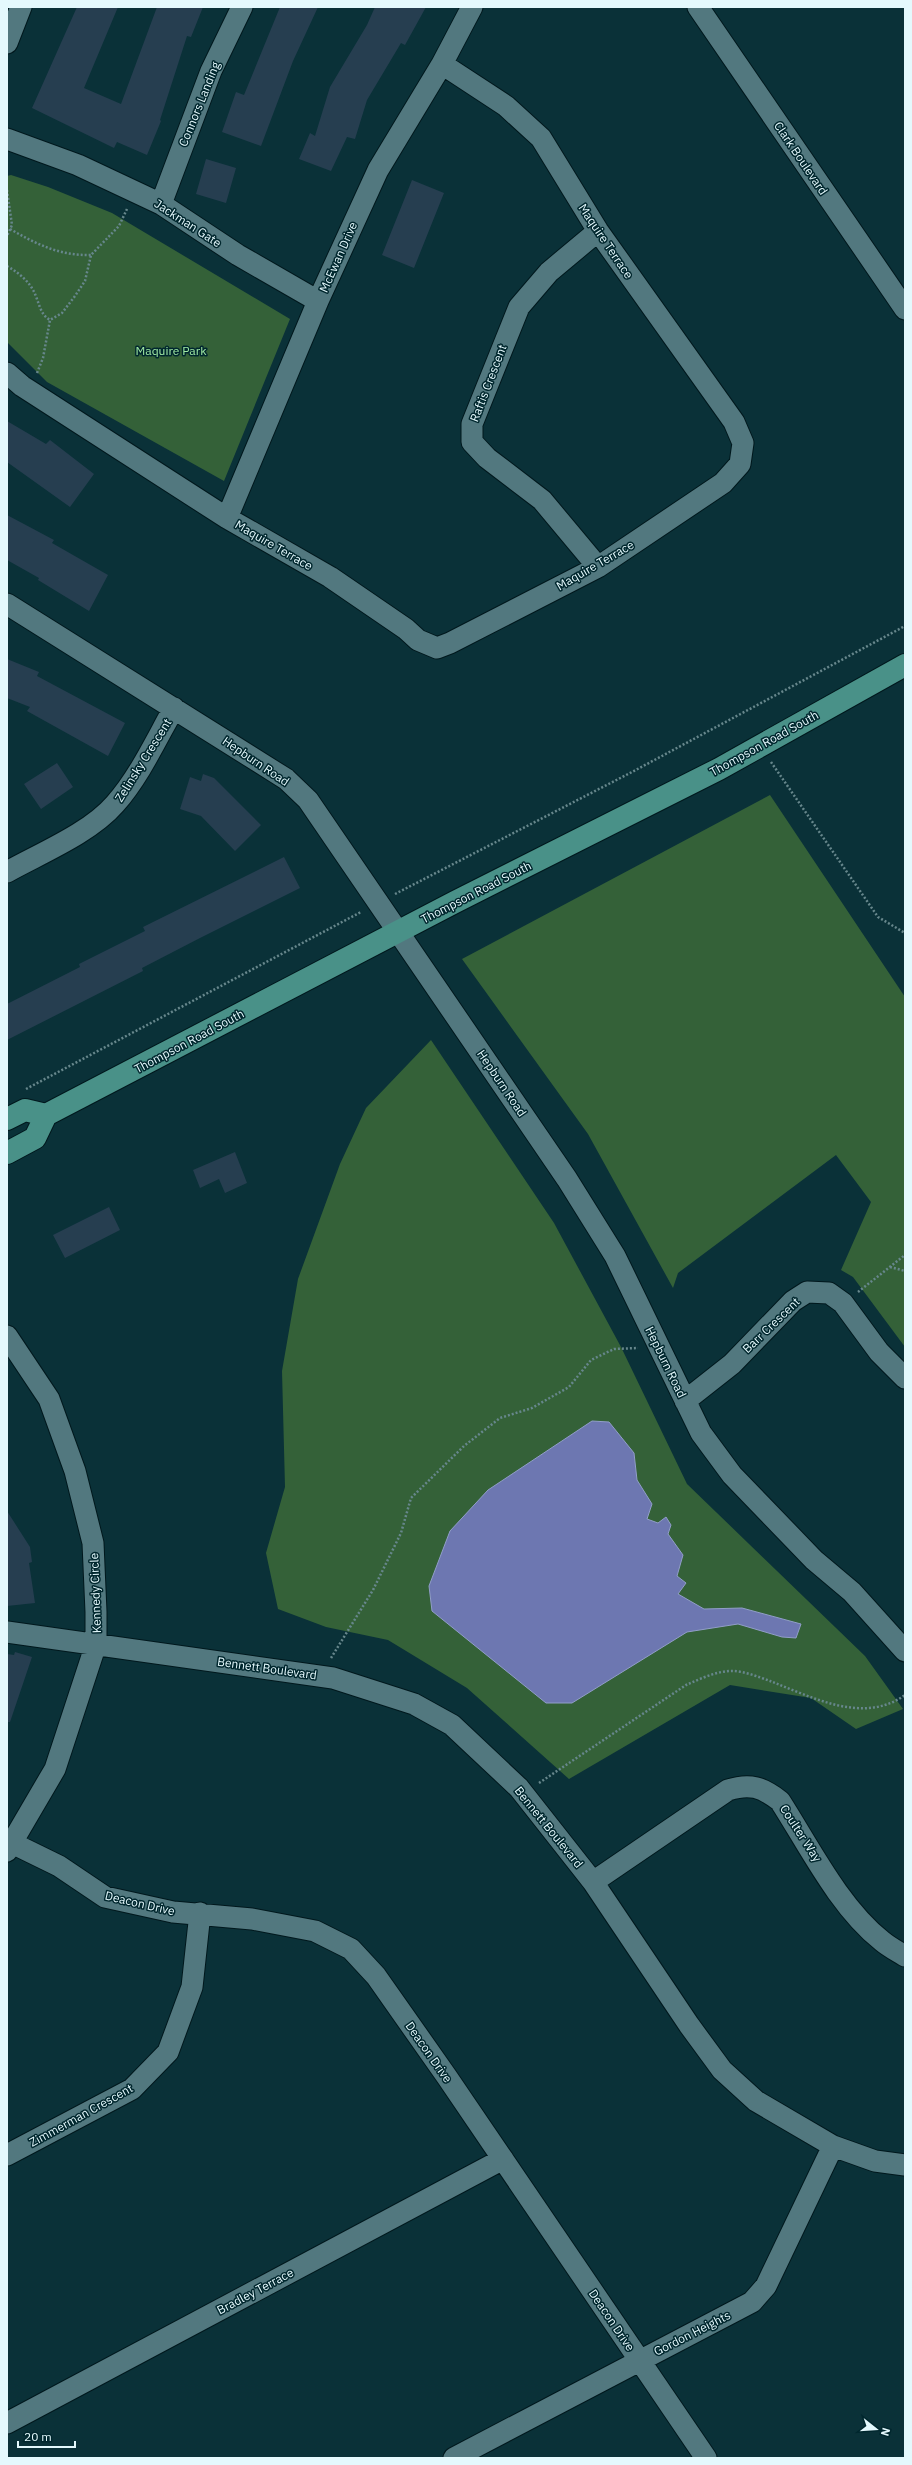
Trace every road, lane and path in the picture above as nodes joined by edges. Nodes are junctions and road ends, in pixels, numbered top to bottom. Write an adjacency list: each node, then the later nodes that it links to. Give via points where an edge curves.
1 (21, 7): 5 (street)
2 (242, 7): 10 (street, Connors Landing, via 211,71)
3 (472, 7): 6 (street, McEwan Drive)
4 (698, 7): 17 (street, Clark Boulevard)
5 (7, 43)
6 (442, 64): 12 (street, Maquire Terrace, via 506,106 540,138); 16 (street, McEwan Drive, via 378,170)
7 (7, 139): 9 (street, Jackman Gate, via 78,165)
8 (7, 190): 11 (path, via 12,225)
9 (134, 192): 10 (street, Jackman Gate); 14 (path, via 119,226)
10 (161, 204): 16 (street, Jackman Gate, via 238,255)
11 (10, 229): 13 (path); 14 (path, via 40,246 70,255)
12 (598, 231): 22 (street, Raftis Crescent, via 549,272 518,307 472,424 472,442 487,458 542,500); 22 (street, Maquire Terrace, via 734,422 743,443 740,464 723,483)
13 (7, 236)
14 (91, 255): 18 (path, via 85,281 62,313)
15 (7, 266): 18 (path, via 23,277 33,290 45,318)
16 (318, 301): 21 (street, McEwan Drive)
17 (905, 309)
18 (50, 320): 20 (path, via 39,369)
19 (7, 373): 20 (street, Maquire Terrace)
20 (28, 390): 21 (street, Maquire Terrace)
21 (227, 518): 22 (street, Maquire Terrace, via 330,576 418,640 436,648)
22 (598, 567)
23 (7, 604): 26 (street, Hepburn Road)
24 (905, 626): 29 (path, via 632,772)
25 (905, 665): 27 (main road, Thompson Road South)
26 (174, 708): 28 (street, Zelinsky Crescent, via 125,793 114,806 93,824); 29 (street, Hepburn Road, via 286,779 308,800)
27 (760, 747): 30 (main road, Thompson Road South); 31 (path, via 878,916)
28 (7, 872)
29 (378, 903): 30 (street, Hepburn Road); 32 (path)
30 (398, 932): 33 (main road, Thompson Road South); 41 (street, Hepburn Road, via 567,1179 615,1256)
31 (905, 933)
32 (22, 1091)
33 (46, 1115): 34 (main road, via 24,1110); 35 (main road, via 35,1138)
34 (7, 1119)
35 (7, 1153)
36 (905, 1255): 37 (path)
37 (890, 1267): 38 (path); 39 (path)
38 (905, 1271)
39 (843, 1303): 42 (street, Barr Crescent, via 879,1352); 43 (street, Barr Crescent, via 829,1293 807,1292 793,1301 732,1364)
40 (7, 1336): 45 (street, Kennedy Circle, via 50,1399 75,1471 93,1543)
41 (658, 1347): 43 (street, Hepburn Road); 47 (path, via 614,1350 591,1360 569,1387 532,1408 500,1418 464,1446 411,1498 402,1533 373,1590)
42 (905, 1378)
43 (685, 1401): 46 (street, Hepburn Road, via 701,1433 732,1475 814,1560 852,1592)
44 (7, 1632): 45 (street, Bennett Boulevard)
45 (96, 1644): 47 (street, Bennett Boulevard); 50 (street, Kennedy Circle, via 54,1770)
46 (905, 1651)
47 (320, 1676): 49 (street, Bennett Boulevard, via 414,1704 452,1725)
48 (905, 1695): 49 (path, via 887,1706 870,1709 834,1706 757,1677 732,1671 710,1675 686,1685)
49 (524, 1794): 51 (street, Bennett Boulevard)
50 (9, 1847): 52 (street, Deacon Drive, via 59,1866 105,1897 173,1912)
51 (593, 1882): 53 (street, Coulter Way, via 728,1790 753,1786 766,1790 780,1801 860,1920 882,1941); 54 (street, Bennett Boulevard, via 688,2025 722,2070 756,2101)
52 (200, 1913): 55 (street, Zimmerman Crescent, via 192,1987 168,2052 132,2090); 56 (street, Deacon Drive, via 252,1919 315,1931 351,1949 376,1976)
53 (905, 1956)
54 (833, 2146): 57 (street, Bennett Boulevard, via 875,2161); 58 (street, Gordon Heights, via 766,2286 759,2295 752,2302)
55 (7, 2155)
56 (503, 2159): 58 (street, Deacon Drive); 59 (street, Bradley Terrace)
57 (905, 2166)
58 (639, 2360): 60 (street, Gordon Heights); 61 (street, Deacon Drive)
59 (7, 2423)
60 (454, 2458)
61 (706, 2458)

